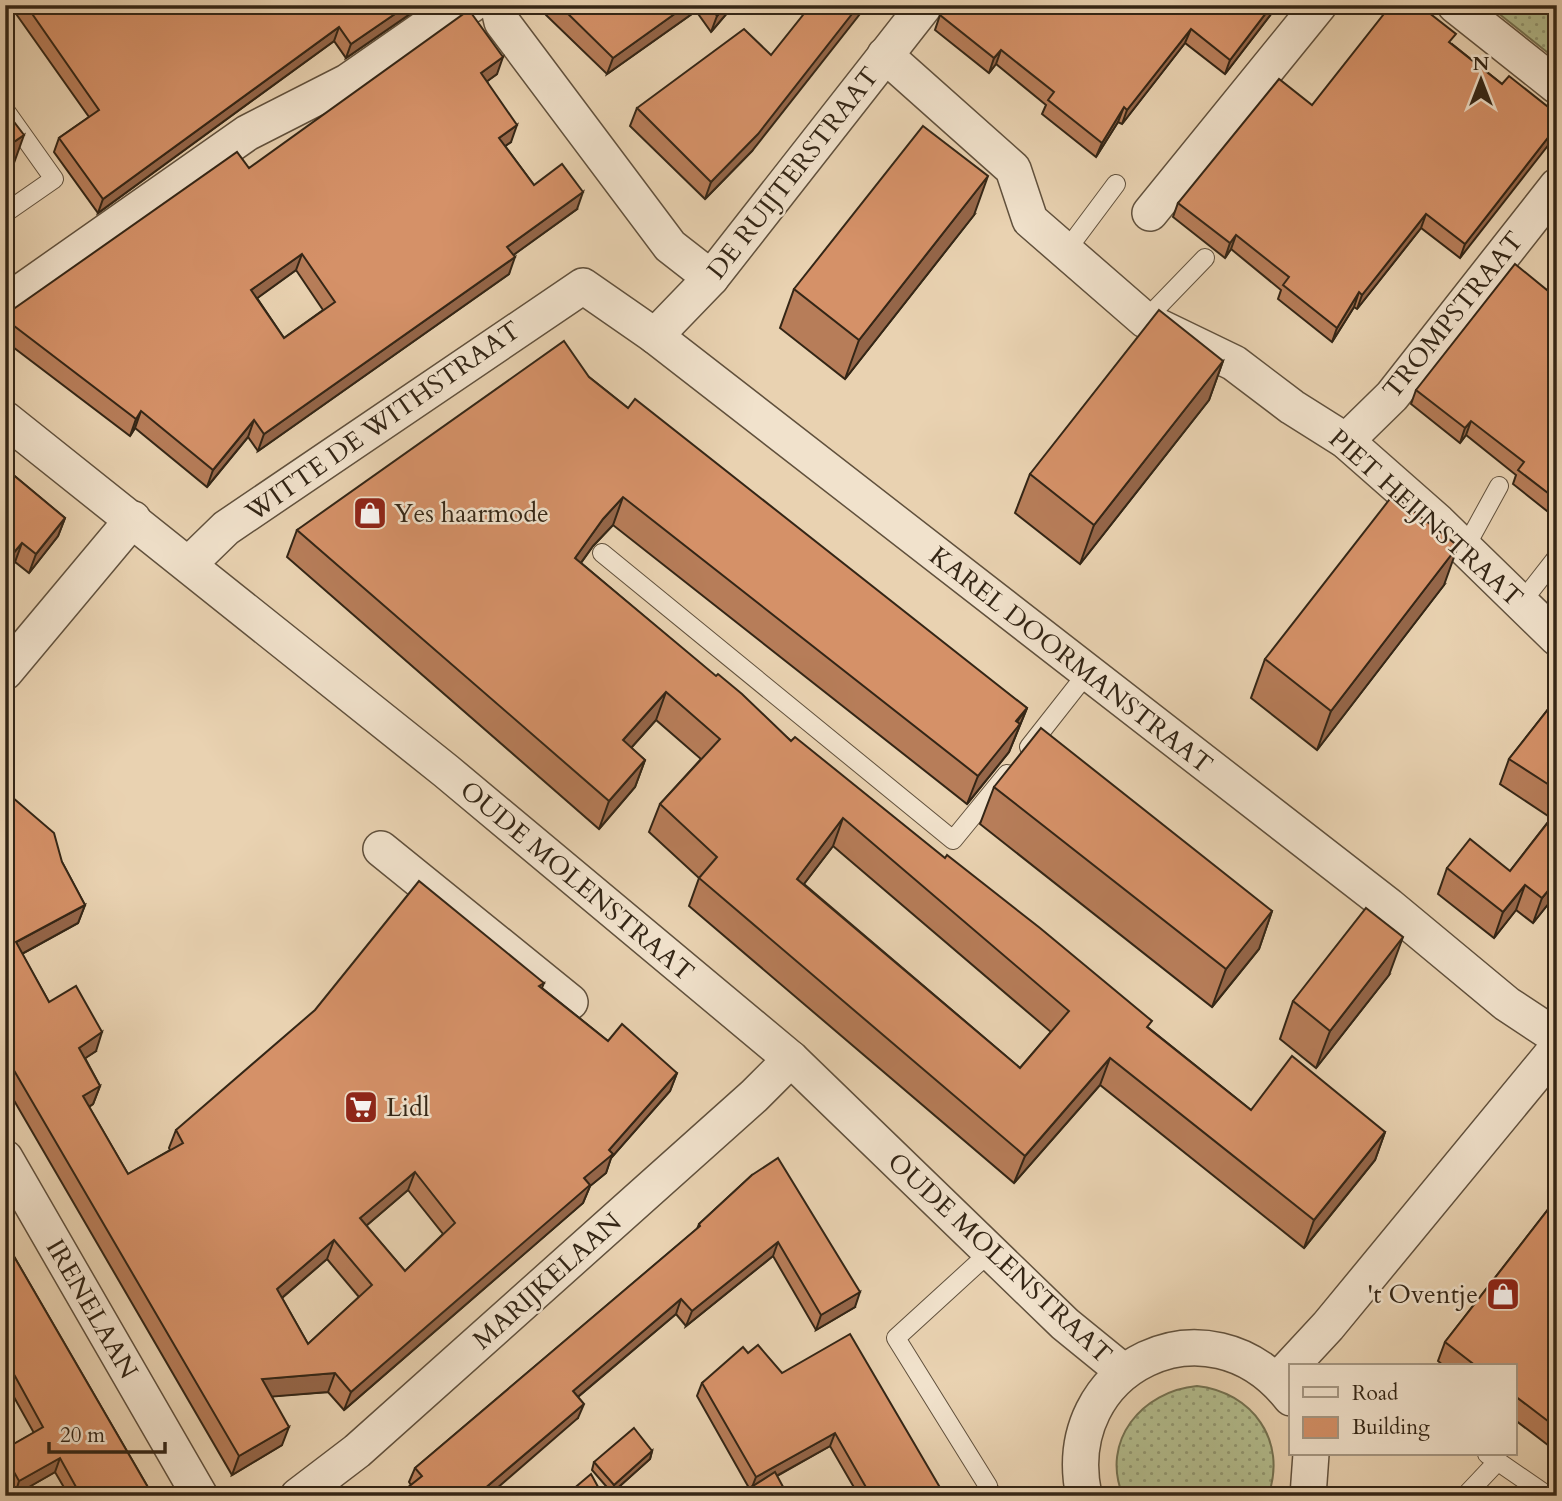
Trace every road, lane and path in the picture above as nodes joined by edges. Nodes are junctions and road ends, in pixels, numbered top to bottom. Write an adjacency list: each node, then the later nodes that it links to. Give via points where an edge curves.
1 (471, 5): 17 (street, via 455,7 347,82 247,133)
2 (498, 5): 15 (street, via 502,22 670,246)
3 (925, 5): 6 (street, DE RUIJTERSTRAAT)
4 (1319, 5): 12 (street)
5 (1455, 5): 7 (street)
6 (885, 55): 13 (street, PIET HEIJNSTRAAT, via 1013,169 1030,220); 15 (street, DE RUIJTERSTRAAT)
7 (1557, 86)
8 (5, 110): 11 (lane, via 54,179)
9 (1116, 184): 13 (lane)
10 (1557, 186): 21 (street, TROMPSTRAAT, via 1392,396)
11 (5, 213)
12 (1150, 213)
13 (1066, 251): 18 (street, PIET HEIJNSTRAAT)
14 (1205, 258): 18 (lane)
15 (711, 278): 19 (street, DE RUIJTERSTRAAT)
16 (583, 286): 19 (street, KAREL DOORMANSTRAAT); 27 (street, WITTE DE WITHSTRAAT, via 226,528)
17 (5, 303)
18 (1145, 320): 21 (street, PIET HEIJNSTRAAT, via 1234,363)
19 (655, 336): 31 (street, KAREL DOORMANSTRAAT)
20 (5, 419): 23 (street, OUDE MOLENSTRAAT)
21 (1346, 441): 24 (street, PIET HEIJNSTRAAT)
22 (1499, 485): 24 (lane)
23 (133, 519): 27 (street, OUDE MOLENSTRAAT); 30 (street)
24 (1465, 548): 28 (street, PIET HEIJNSTRAAT)
25 (602, 553): 31 (lane, via 953,840)
26 (1557, 557): 28 (lane)
27 (188, 564): 36 (street, OUDE MOLENSTRAAT, via 446,771)
28 (1521, 603): 29 (street, PIET HEIJNSTRAAT)
29 (1557, 638)
30 (5, 672)
31 (1088, 673): 34 (street, KAREL DOORMANSTRAAT, via 1507,1003)
32 (381, 849): 33 (street)
33 (570, 1002)
34 (1557, 1037)
35 (1557, 1048): 39 (street)
36 (791, 1059): 38 (street, OUDE MOLENSTRAAT); 46 (street, MARIJKELAAN, via 357,1451)
37 (5, 1158): 45 (street, IRENELAAN)
38 (989, 1253): 40 (street, OUDE MOLENSTRAAT); 44 (lane, via 896,1338)
39 (1301, 1364)
40 (1124, 1372): 41 (street, via 1153,1355 1186,1347 1219,1350 1250,1361); 47 (street, via 1098,1399 1083,1433 1079,1470)
41 (1284, 1389)
42 (1311, 1456): 48 (street)
43 (1492, 1457): 49 (lane); 50 (lane)
44 (988, 1486)
45 (200, 1496)
46 (298, 1496)
47 (1084, 1496)
48 (1308, 1496)
49 (1465, 1496)
50 (1548, 1496)

